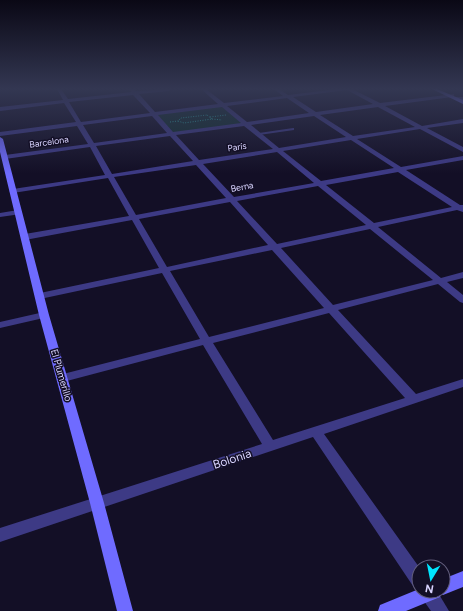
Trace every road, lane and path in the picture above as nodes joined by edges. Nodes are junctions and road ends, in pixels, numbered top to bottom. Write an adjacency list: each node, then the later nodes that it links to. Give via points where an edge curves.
1 (210, 117): 5 (path, via 212,119 186,122 177,120)
2 (77, 118): 11 (street)
3 (125, 118): 11 (street)
4 (157, 118): 16 (street)
5 (192, 118)
6 (239, 118): 12 (street)
7 (287, 118): 12 (street, Barcelona)
8 (319, 118): 18 (street)
9 (402, 118): 13 (street)
10 (463, 121): 13 (street, París)
11 (80, 123): 15 (street); 19 (street)
12 (246, 123): 16 (street, Barcelona); 17 (street)
13 (421, 128): 18 (street, París); 22 (street)
14 (293, 129): 17 (lane)
15 (0, 134)
16 (172, 134): 19 (street, Barcelona); 24 (street)
17 (259, 134): 21 (street)
18 (352, 139): 21 (street, París); 25 (street)
19 (92, 144): 20 (street, Barcelona); 26 (street)
20 (2, 149): 28 (street, El Plumerillo)
21 (277, 150): 24 (street, París); 27 (street)
22 (463, 150)
23 (463, 158): 25 (street, Berna)
24 (198, 163): 26 (street, París); 29 (street)
25 (400, 170): 27 (street, Berna); 30 (street)
26 (111, 176): 28 (street, París); 33 (street)
27 (321, 184): 29 (street, Berna); 34 (street)
28 (13, 191): 31 (street, El Plumerillo)
29 (231, 200): 33 (street, Berna); 36 (street)
30 (462, 208): 34 (street)
31 (18, 212): 32 (street); 35 (street, El Plumerillo)
32 (0, 216)
33 (134, 217): 35 (street, Berna); 37 (street)
34 (372, 226): 36 (street); 39 (street)
35 (25, 237): 40 (street, El Plumerillo)
36 (274, 247): 37 (street); 42 (street)
37 (165, 269): 40 (street); 45 (street)
38 (463, 275): 39 (street)
39 (440, 281): 41 (street); 42 (street)
40 (40, 296): 43 (street, El Plumerillo)
41 (463, 300)
42 (330, 310): 45 (street); 48 (street)
43 (44, 315): 44 (street); 46 (street, El Plumerillo)
44 (0, 325)
45 (206, 341): 46 (street); 50 (street)
46 (63, 378): 51 (street, El Plumerillo)
47 (463, 382): 48 (street, Bolonia)
48 (412, 398): 49 (street, Bolonia)
49 (316, 432): 50 (street, Bolonia); 53 (street)
50 (270, 446): 51 (street, Bolonia)
51 (97, 503): 52 (street, Bolonia); 58 (street, El Plumerillo)
52 (0, 535)
53 (411, 562)
54 (463, 579): 55 (street)
55 (451, 582)
56 (411, 598): 59 (street)
57 (435, 599): 60 (street)
58 (125, 611)
59 (386, 611)
60 (441, 611)

